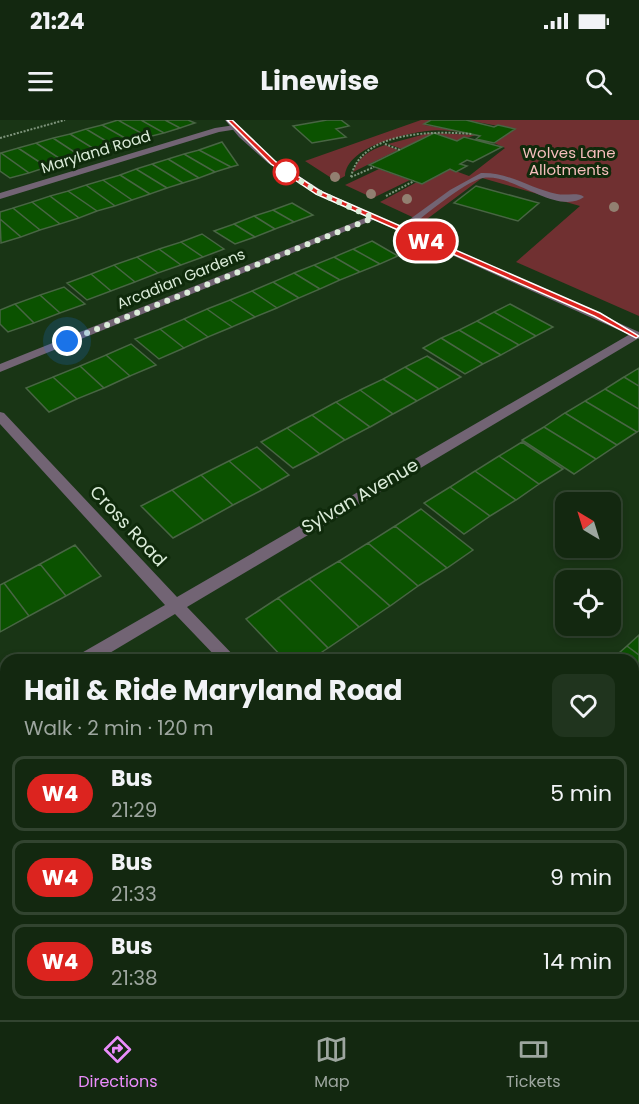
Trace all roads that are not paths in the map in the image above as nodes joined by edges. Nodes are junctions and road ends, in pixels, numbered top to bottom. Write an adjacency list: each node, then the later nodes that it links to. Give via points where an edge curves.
1 (232, 124): 2 (street, Maryland Road); 4 (street, via 289,175)
2 (0, 195)
3 (580, 197): 5 (street, via 568,199 498,177 479,176)
4 (373, 218): 5 (street); 7 (street, Arcadian Gardens)
5 (400, 230): 6 (street)
6 (638, 335): 9 (street, Sylvan Avenue)
7 (0, 368)
8 (0, 416): 9 (street, Cross Road)
9 (175, 605): 10 (street, Sylvan Avenue); 11 (street, Cross Road)
10 (94, 654)
11 (224, 654)

